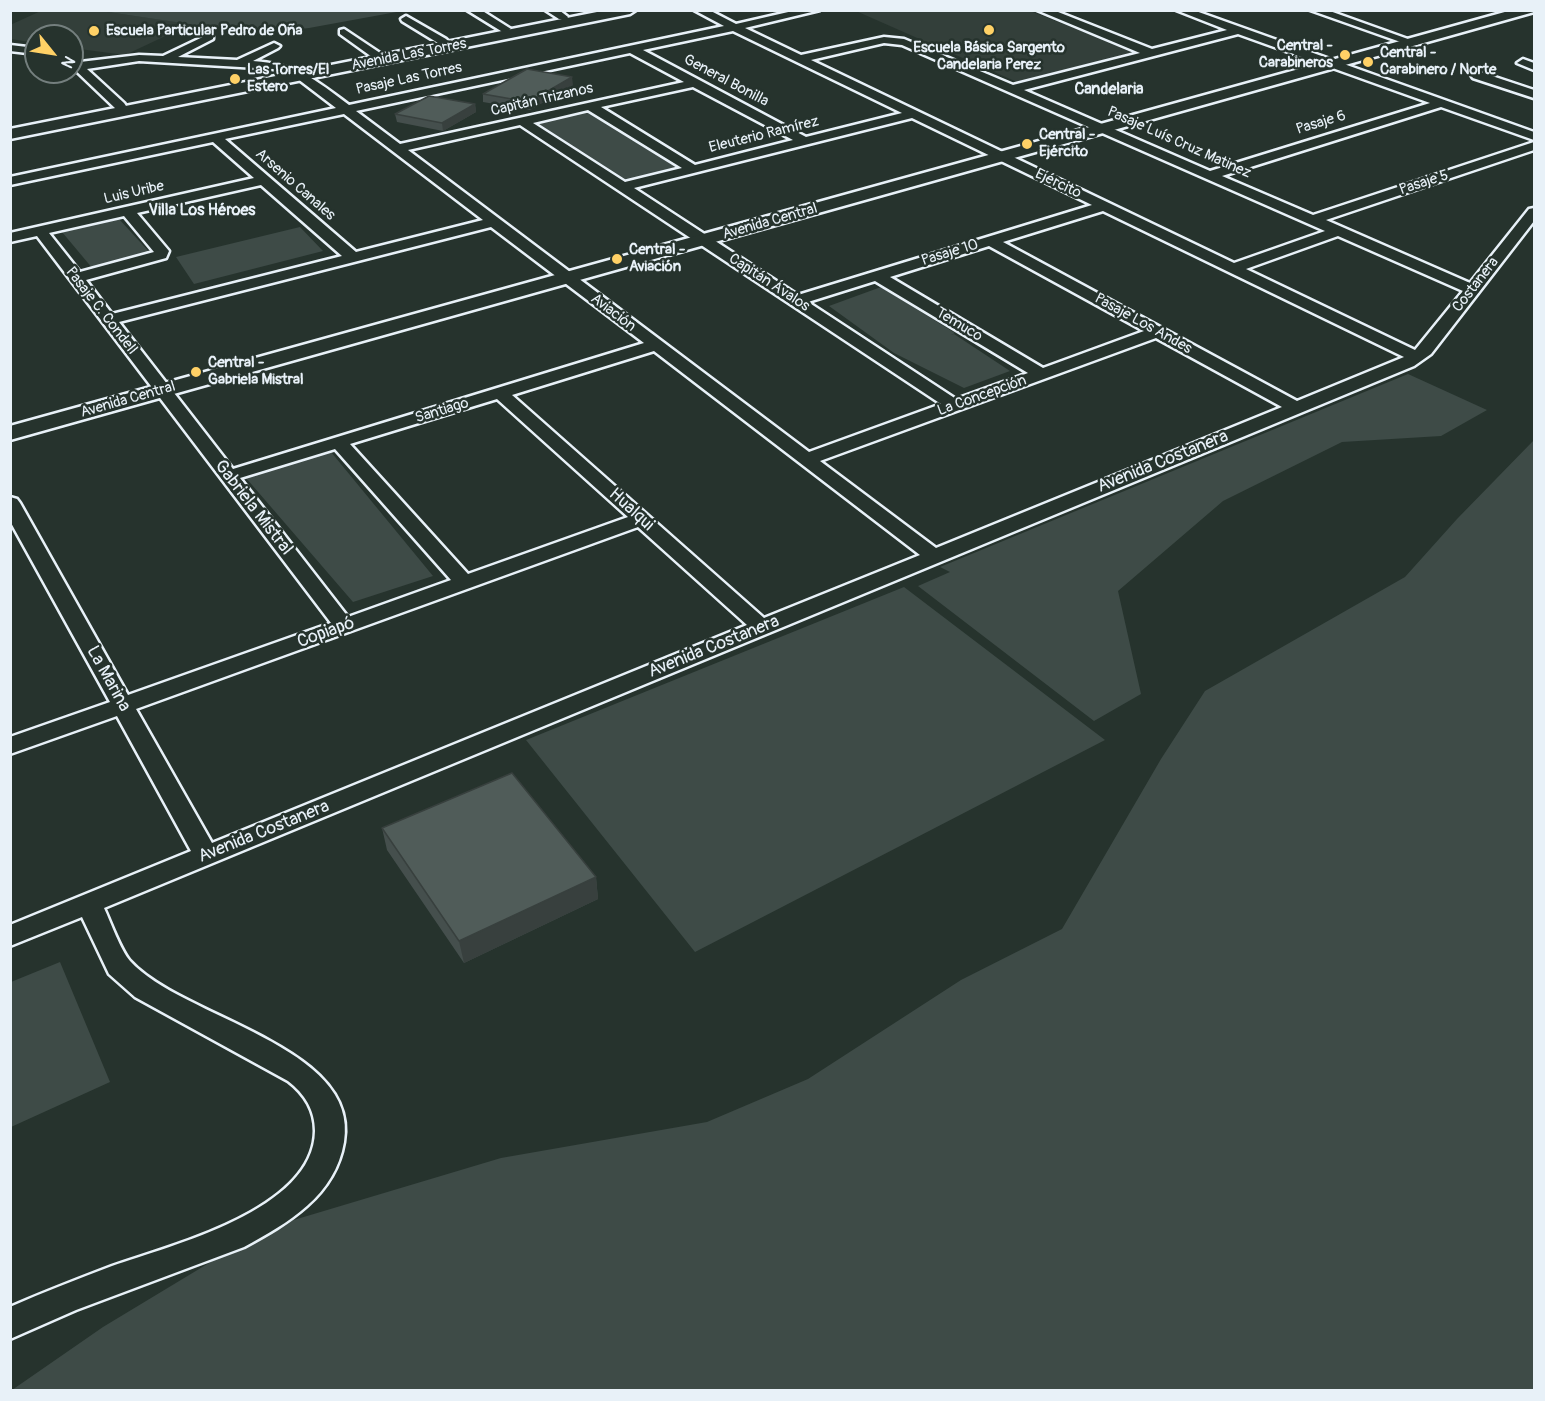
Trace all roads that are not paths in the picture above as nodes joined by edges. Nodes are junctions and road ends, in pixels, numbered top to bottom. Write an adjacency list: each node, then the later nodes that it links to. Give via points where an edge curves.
1 (472, 10): 13 (street)
2 (597, 10): 10 (street, Avenida Las Torres)
3 (630, 10): 29 (street, Avenida Las Torres)
4 (699, 10): 12 (street, Ejército)
5 (814, 10): 12 (street, Pasaje Las Torres)
6 (1042, 10): 21 (street)
7 (1181, 10): 14 (street)
8 (1529, 10): 18 (street, Avenida Central)
9 (1316, 11): 18 (street)
10 (557, 14): 13 (street, Avenida Las Torres)
11 (406, 19): 17 (street)
12 (734, 28): 20 (street, Pasaje Las Torres); 24 (street, Ejército)
13 (505, 29): 17 (street, Avenida Las Torres)
14 (1238, 31): 21 (street); 27 (street)
15 (344, 32): 22 (street)
16 (209, 37): 23 (street)
17 (442, 41): 22 (street, Avenida Las Torres)
18 (1413, 43): 27 (street, Avenida Central)
19 (273, 46): 26 (street)
20 (632, 49): 31 (street, General Bonilla); 37 (street, Pasaje Las Torres)
21 (1152, 53): 32 (street)
22 (376, 55): 29 (street, Avenida Las Torres)
23 (165, 59): 25 (street); 26 (street)
24 (799, 59): 32 (street, Pasaje Luís Cruz Matinez, via 894,40); 38 (street, Ejército)
25 (84, 63)
26 (239, 63): 29 (street, via 276,66)
27 (1334, 65): 34 (street); 41 (street, Avenida Central)
28 (84, 72): 35 (street)
29 (296, 74): 35 (street, Avenida Las Torres); 37 (street, Aviación); 42 (street, Avenida Las Torres)
30 (1477, 75): 33 (street)
31 (694, 82): 36 (street, Capitán Trizanos); 45 (street, General Bonilla)
32 (1012, 89): 41 (street, Pasaje Luís Cruz Matinez)
33 (1534, 94)
34 (1442, 103): 43 (street); 50 (street, Pasaje 6)
35 (120, 106): 40 (street, Avenida Las Torres)
36 (590, 106): 39 (street, Capitán Trizanos); 49 (street)
37 (345, 110): 44 (street, Pasaje Las Torres); 47 (street, Aviación)
38 (912, 114): 45 (street, Eleuterio Ramírez); 48 (street, Ejército)
39 (522, 121): 47 (street, Capitán Trizanos); 53 (street, Capitán Ávalos)
40 (10, 127)
41 (1104, 129): 48 (street, Avenida Central); 50 (street, Pasaje Luís Cruz Matinez)
42 (10, 134)
43 (1534, 136)
44 (216, 138): 51 (street, Arsenio Canales); 52 (street, Pasaje Las Torres)
45 (804, 141): 49 (street, Eleuterio Ramírez)
46 (1534, 146): 57 (street, Pasaje 5)
47 (397, 149): 58 (street, Aviación)
48 (1002, 157): 54 (street, Ejército); 62 (street, Avenida Central)
49 (693, 169): 53 (street, Eleuterio Ramírez)
50 (1210, 175): 57 (street, Pasaje Luís Cruz Matinez)
51 (265, 180): 55 (street, Luis Uribe); 64 (street, Arsenio Canales)
52 (10, 181)
53 (623, 187): 62 (street, Capitán Ávalos)
54 (1104, 206): 63 (street, Pasaje 10); 65 (street, Ejército)
55 (127, 211): 59 (street, Luis Uribe); 67 (street, via 162,251 161,255)
56 (1534, 212): 69 (street, Costanera)
57 (1313, 220): 60 (street, Pasaje Luís Cruz Matinez)
58 (493, 222): 64 (street); 68 (street, Aviación)
59 (40, 231): 61 (street, Luis Uribe); 67 (street, Pasaje C. Condell)
60 (1339, 231): 65 (street); 69 (street, Pasaje Luís Cruz Matinez)
61 (10, 238)
62 (704, 240): 68 (street, Avenida Central); 70 (street, Capitán Ávalos)
63 (990, 241): 66 (street, Pasaje 10); 72 (street, Pasaje Los Andes)
64 (353, 258): 71 (street)
65 (1233, 268): 74 (street, Ejército)
66 (877, 276): 70 (street, Pasaje 10); 75 (street, Temuco)
67 (76, 278): 71 (street, Pasaje C. Condell)
68 (567, 278): 73 (street, Aviación); 76 (street, Avenida Central)
69 (1473, 290): 74 (street, Costanera)
70 (796, 300): 78 (street, Capitán Ávalos)
71 (108, 320): 76 (street, Pasaje C. Condell)
72 (1158, 332): 75 (street, La Concepción); 79 (street, Pasaje Los Andes)
73 (656, 345): 77 (street, Santiago); 82 (street, Aviación)
74 (1417, 357): 79 (street, Avenida Costanera)
75 (1041, 374): 78 (street, La Concepción)
76 (162, 391): 80 (street, Avenida Central); 83 (street, Gabriela Mistral)
77 (500, 393): 81 (street, Santiago); 85 (street, Hualqui)
78 (955, 406): 82 (street, La Concepción)
79 (1296, 408): 86 (street, Avenida Costanera)
80 (10, 433)
81 (338, 442): 83 (street, Santiago); 87 (street)
82 (807, 459): 86 (street, Aviación)
83 (228, 476): 88 (street, Gabriela Mistral)
84 (10, 503): 90 (street, La Marina)
85 (642, 519): 87 (street, Copiapó); 89 (street, Hualqui)
86 (934, 556): 89 (street, Avenida Costanera)
87 (465, 583): 88 (street, Copiapó)
88 (344, 626): 90 (street, Copiapó)
89 (762, 627): 92 (street, Avenida Costanera)
90 (123, 705): 91 (street, Copiapó); 92 (street, La Marina)
91 (10, 746)
92 (206, 855): 93 (street, Avenida Costanera)
93 (88, 904): 94 (street, Avenida Costanera); 95 (street, via 119,967 132,979 298,1072 314,1086 328,1112 331,1138 327,1156 307,1187 258,1224 233,1237 66,1298)
94 (10, 936)
95 (10, 1324)

